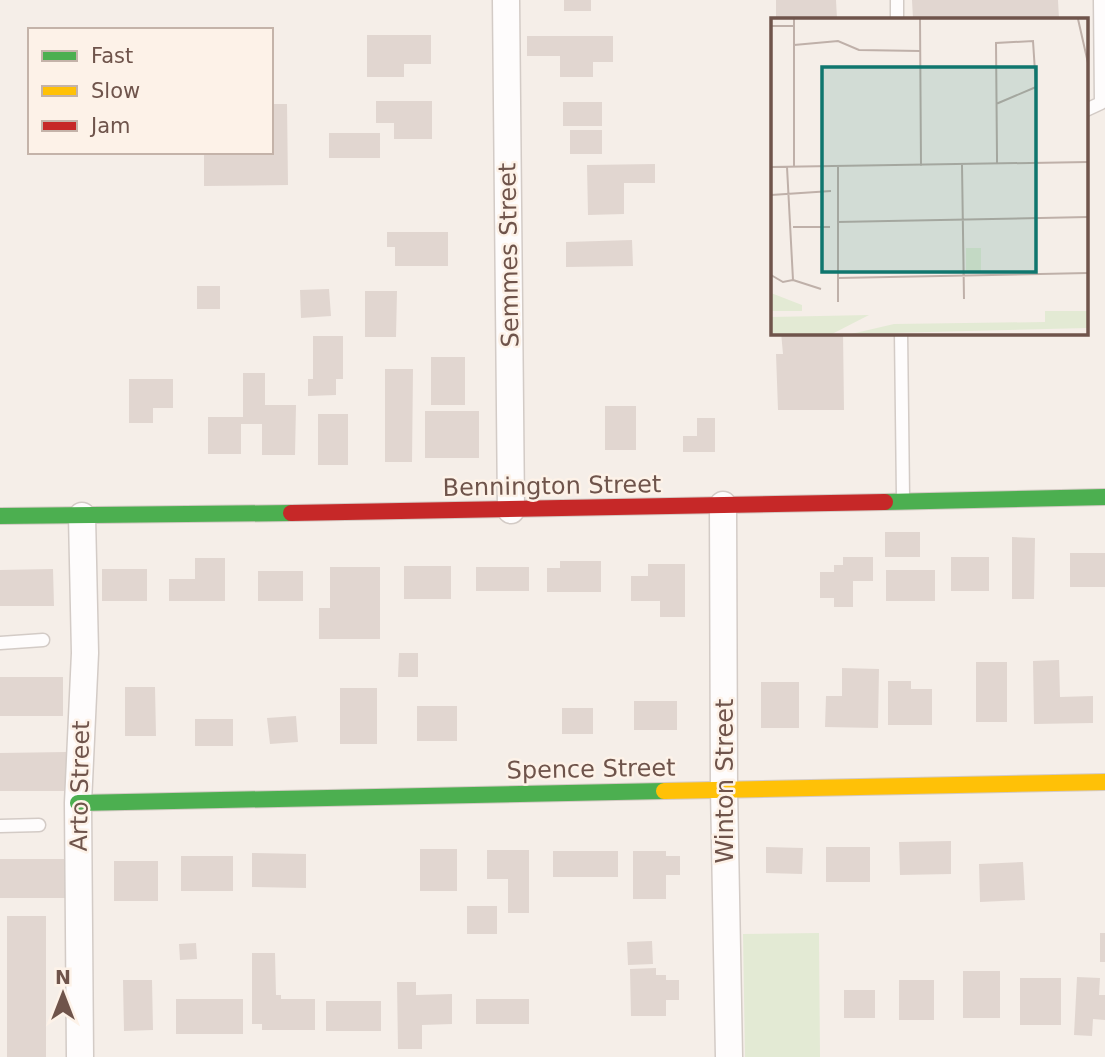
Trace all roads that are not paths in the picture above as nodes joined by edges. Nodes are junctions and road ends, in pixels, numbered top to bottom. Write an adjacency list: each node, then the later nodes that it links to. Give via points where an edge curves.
1 (506, 0): 10 (street, Semmes Street)
2 (897, 0): 4 (lane)
3 (1100, 0): 5 (lane, via 1101,103)
4 (897, 18)
5 (1088, 109)
6 (901, 334): 8 (lane)
7 (1105, 497): 8 (street, Bennington Street)
8 (903, 501): 9 (street, Bennington Street)
9 (723, 505): 10 (street, Bennington Street); 16 (street, Winton Street)
10 (511, 510): 12 (street, Bennington Street)
11 (0, 516): 12 (street, Bennington Street)
12 (82, 516): 17 (street, Arto Street, via 85,653)
13 (43, 640): 14 (lane)
14 (0, 643)
15 (1105, 782): 16 (street, Spence Street)
16 (724, 789): 17 (street, Spence Street); 21 (street, Winton Street)
17 (78, 803): 20 (street, Arto Street)
18 (39, 825): 19 (lane)
19 (0, 826)
20 (80, 1057)
21 (729, 1057)

